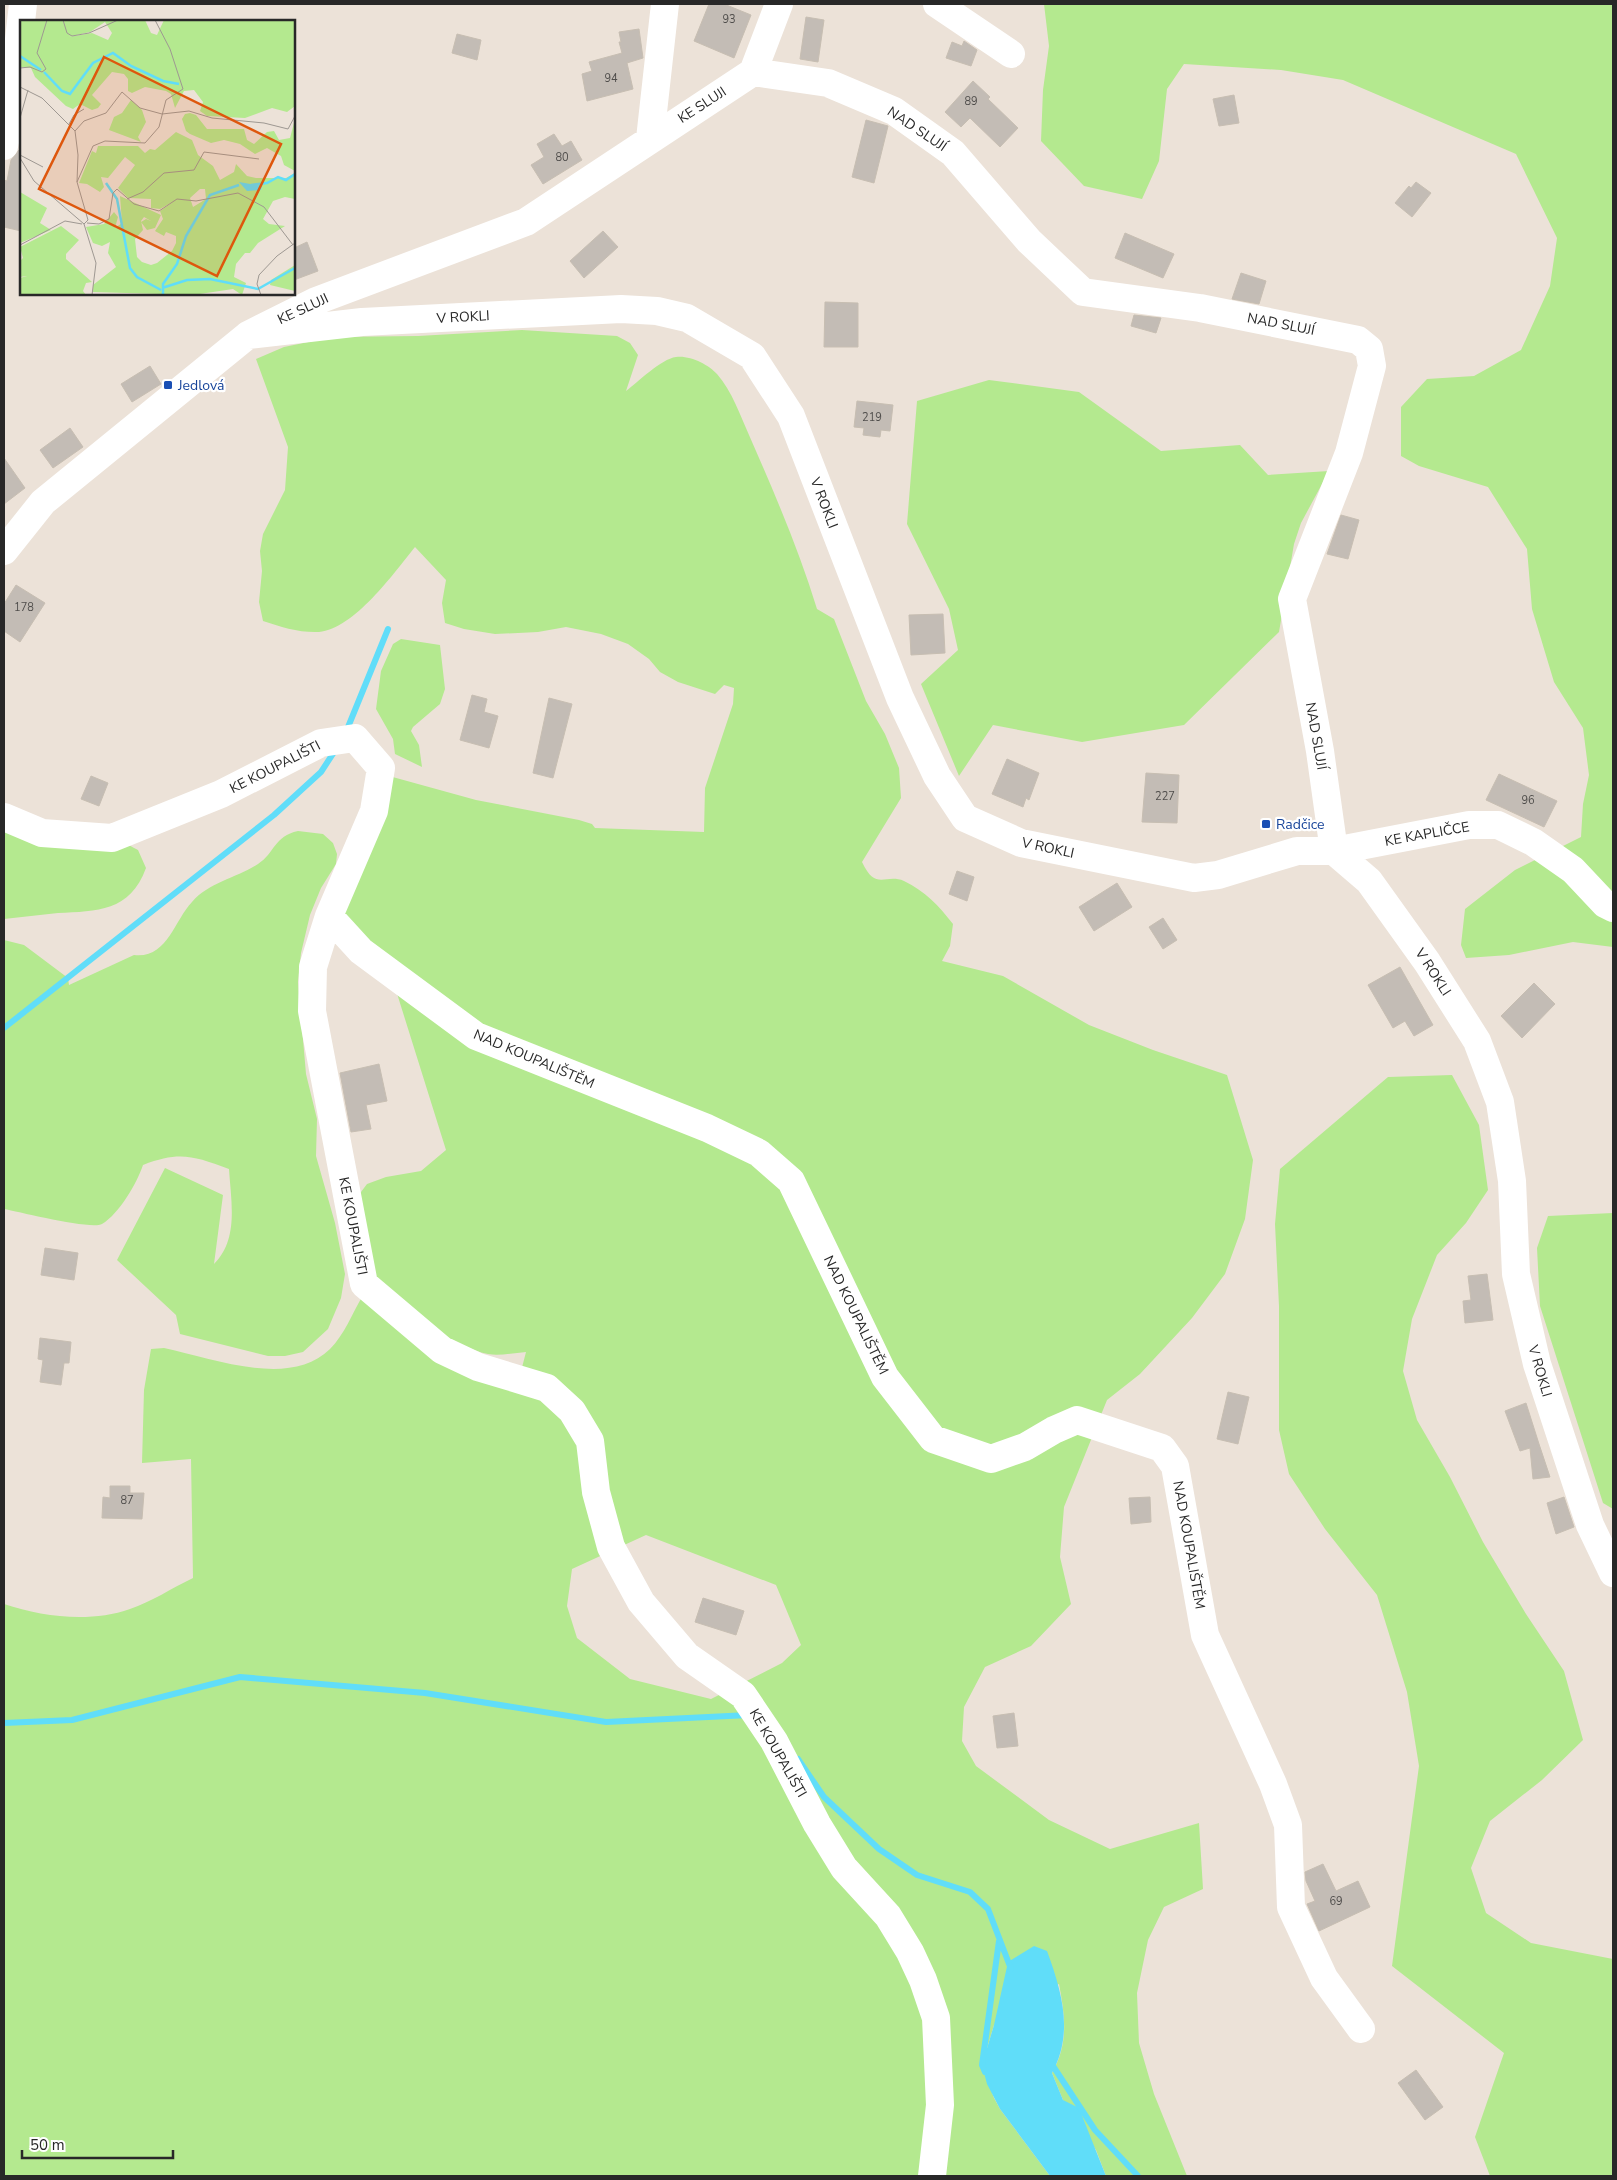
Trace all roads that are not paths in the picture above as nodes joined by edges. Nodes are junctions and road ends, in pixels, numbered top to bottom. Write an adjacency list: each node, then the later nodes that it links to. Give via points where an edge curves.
1 (24, 4): 5 (street)
2 (664, 4): 9 (street)
3 (780, 4): 8 (street)
4 (937, 4): 7 (street)
5 (22, 20)
6 (20, 37): 10 (street)
7 (1011, 54)
8 (753, 72): 9 (street, KE SLUJI); 14 (street, NAD SLUJÍ, via 828,83 894,111 953,153 1029,240 1084,292 1200,308 1351,338 1369,349 1372,366 1349,453 1292,599 1320,751)
9 (650, 140): 11 (street, KE SLUJI, via 526,222 316,301)
10 (4, 146)
11 (248, 335): 12 (street, KE SLUJI, via 43,502); 14 (street, V ROKLI, via 362,322 621,309 657,311 687,318 752,356 790,416 900,698 937,776 965,818 1021,843 1194,878 1218,875 1297,851)
12 (4, 551)
13 (4, 818): 16 (street, KE KOUPALIŠTI, via 42,833 112,838 221,794 321,742 355,738 381,768 374,812)
14 (1334, 850): 15 (street, KE KAPLIČCE, via 1469,825 1498,825 1533,842 1573,870 1605,904); 17 (street, V ROKLI, via 1369,881 1427,962 1477,1041 1500,1102 1512,1181 1516,1274 1536,1364 1590,1525)
15 (1613, 908)
16 (329, 916): 18 (street, NAD KOUPALIŠTĚM, via 361,951 476,1036 707,1128 759,1153 790,1181 885,1377 934,1439 991,1459 1025,1447 1078,1420 1162,1448 1175,1466 1205,1636 1273,1784 1288,1826 1291,1907 1324,1978); 19 (street, KE KOUPALIŠTI, via 313,967 312,1011 364,1284 442,1350 478,1367 547,1388 572,1412 590,1441 596,1492 611,1546 641,1602 687,1656 743,1695 765,1727 844,1868 888,1916 910,1952 936,2018 940,2105)
17 (1613, 1573)
18 (1361, 2029)
19 (932, 2176)

